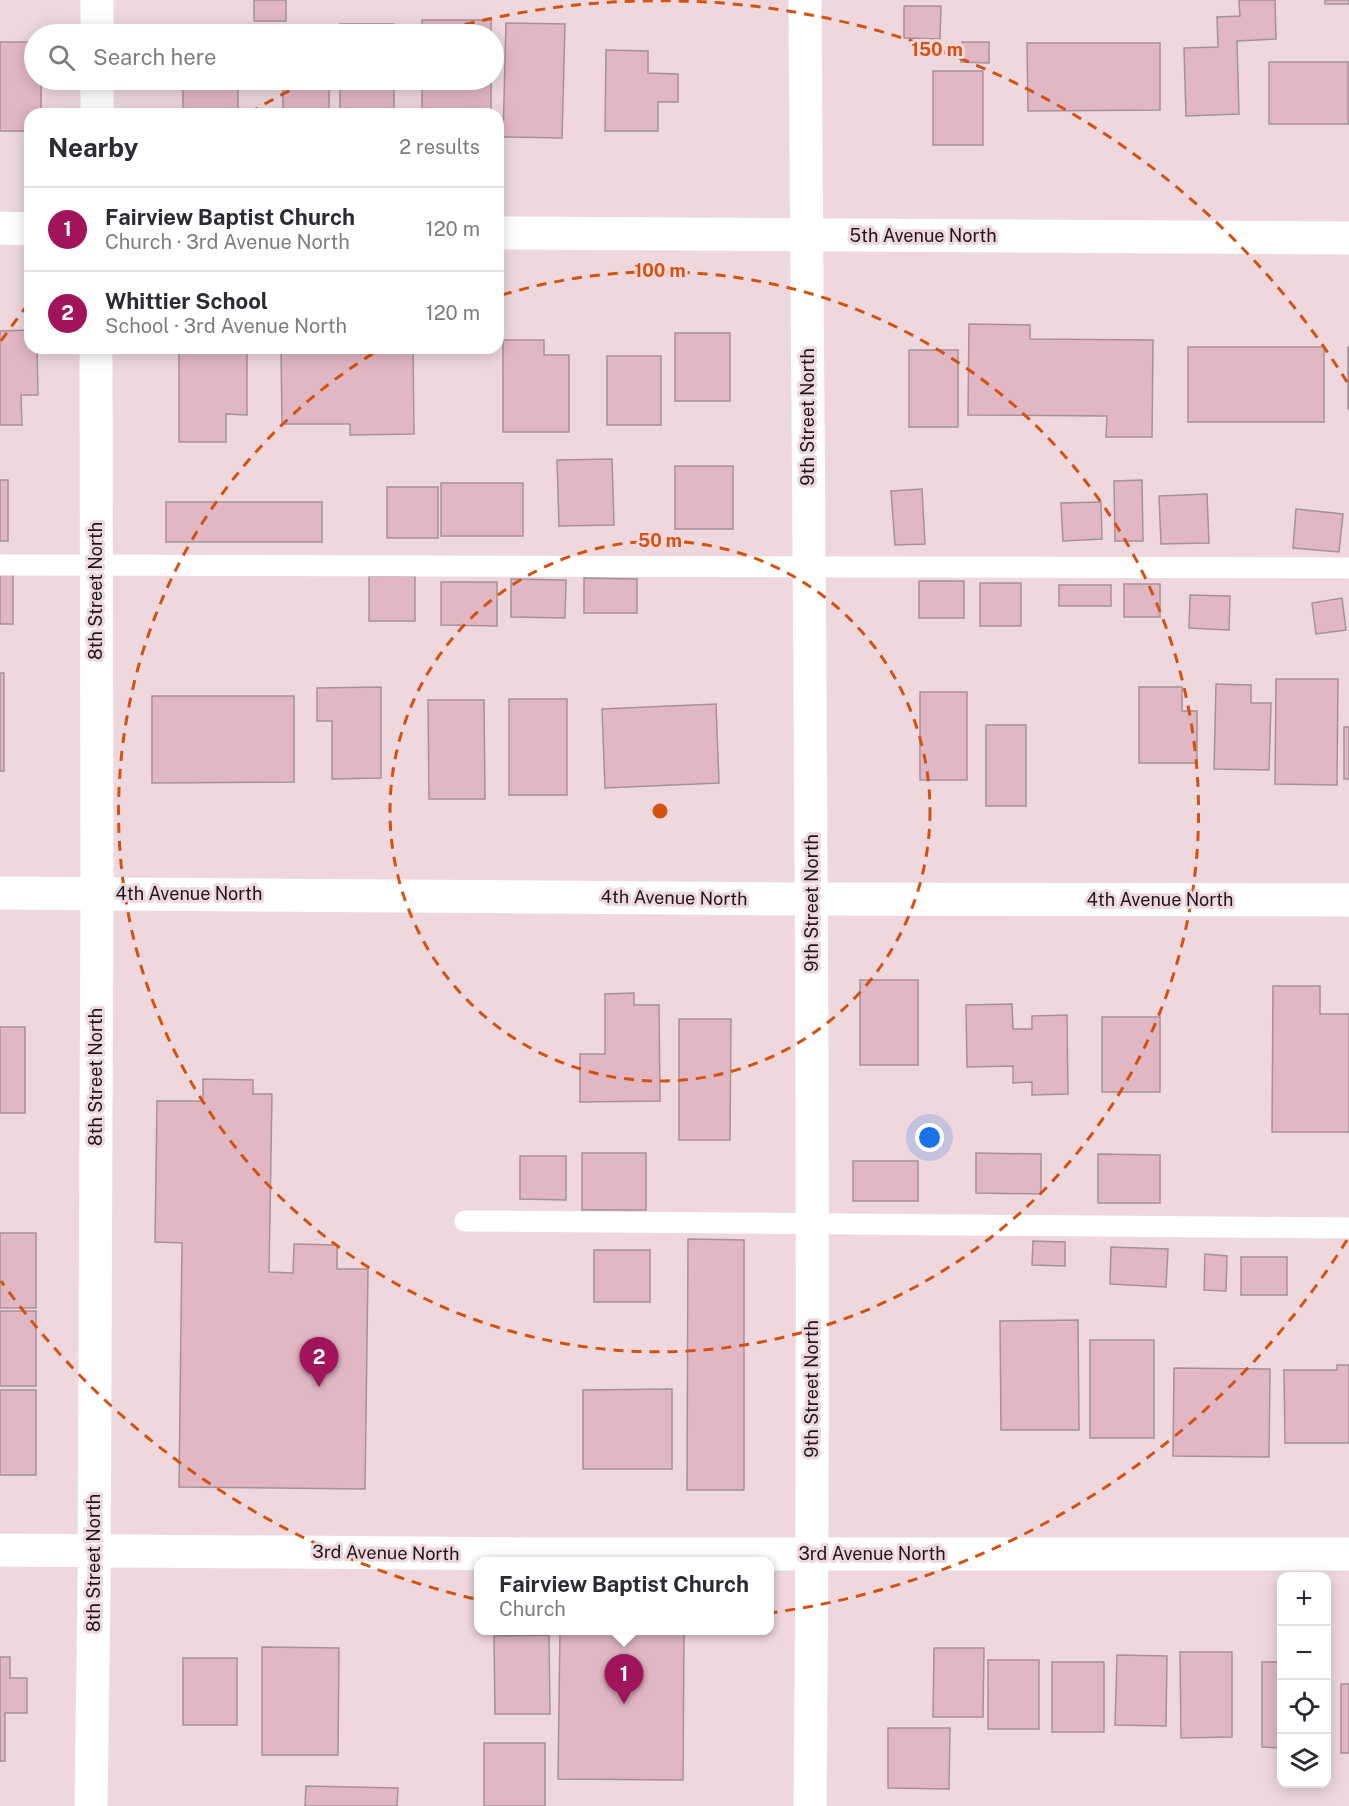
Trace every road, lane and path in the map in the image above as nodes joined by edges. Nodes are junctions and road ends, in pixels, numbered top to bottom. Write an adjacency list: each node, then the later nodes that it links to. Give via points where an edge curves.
1 (97, 0): 3 (street)
2 (805, 0): 9 (street, 9th Street North)
3 (97, 24)
4 (97, 90): 5 (street)
5 (97, 108)
6 (0, 228): 7 (street)
7 (24, 228)
8 (504, 232): 9 (street, 5th Avenue North)
9 (806, 235): 10 (street, 5th Avenue North); 14 (street, 9th Street North)
10 (1349, 238)
11 (96, 354): 13 (street, 8th Street North)
12 (0, 565): 13 (lane)
13 (95, 567): 14 (lane); 17 (street, 8th Street North)
14 (809, 567): 15 (lane); 18 (street, 9th Street North)
15 (1349, 568)
16 (0, 893): 17 (street, 4th Avenue North)
17 (97, 894): 18 (street, 4th Avenue North); 24 (street, 8th Street North)
18 (812, 899): 19 (street, 4th Avenue North); 21 (street, 9th Street North)
19 (1349, 900)
20 (465, 1221): 21 (lane)
21 (812, 1225): 22 (lane); 25 (street, 9th Street North)
22 (1349, 1228)
23 (0, 1550): 24 (street, 3rd Avenue North)
24 (94, 1552): 25 (street, 3rd Avenue North); 27 (street, 8th Street North)
25 (812, 1553): 26 (street, 3rd Avenue North); 28 (street, 9th Street North)
26 (1349, 1554)
27 (91, 1806)
28 (810, 1806)

